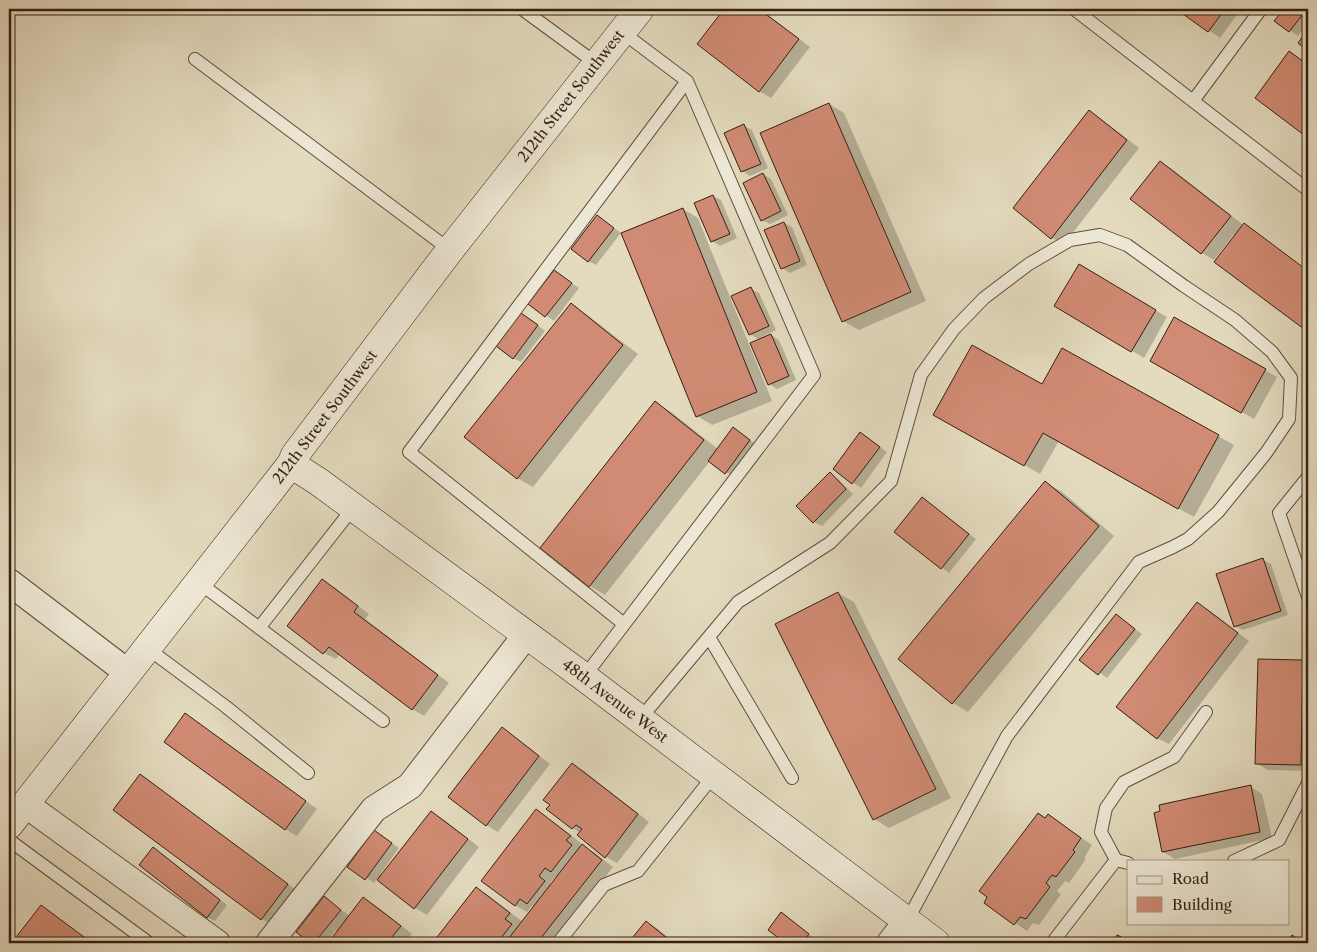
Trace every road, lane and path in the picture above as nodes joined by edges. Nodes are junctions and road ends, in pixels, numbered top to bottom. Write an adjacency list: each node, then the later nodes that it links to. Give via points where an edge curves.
1 (522, 9): 7 (lane)
2 (640, 9): 5 (main road, 212th Street Southwest)
3 (1074, 9): 9 (lane)
4 (1261, 9): 9 (lane)
5 (622, 32): 7 (main road, 212th Street Southwest); 8 (lane)
6 (195, 59): 11 (lane)
7 (597, 64): 11 (main road, 212th Street Southwest)
8 (687, 81): 18 (lane, via 814,375); 18 (lane, via 408,452)
9 (1193, 101): 10 (lane)
10 (1308, 190)
11 (450, 250): 12 (main road, 212th Street Southwest)
12 (291, 464): 14 (main road, 48th Avenue West); 16 (main road, 212th Street Southwest)
13 (1308, 477): 17 (lane, via 1279,513)
14 (353, 508): 19 (lane); 20 (main road, 48th Avenue West)
15 (9, 582): 23 (street)
16 (198, 582): 19 (lane); 22 (main road, 212th Street Southwest)
17 (1308, 597)
18 (624, 624): 24 (lane)
19 (259, 628): 27 (lane)
20 (526, 635): 24 (main road, 48th Avenue West); 39 (street, via 410,786 374,809)
21 (709, 637): 26 (lane); 30 (lane); 36 (lane, via 738,602 830,542 890,481 921,375 954,329 984,298 1029,264 1070,240 1100,235 1126,244 1235,320 1272,352 1291,378 1289,419 1266,453 1218,512 1188,539 1139,562 1007,736)
22 (147, 648): 23 (main road, 212th Street Southwest); 28 (lane)
23 (127, 672): 32 (main road, 212th Street Southwest)
24 (584, 677): 26 (main road, 48th Avenue West)
25 (1206, 712): 35 (lane, via 1174,757 1124,782 1106,808 1101,832)
26 (640, 720): 29 (main road, 48th Avenue West)
27 (383, 721)
28 (308, 773)
29 (714, 775): 36 (main road, 48th Avenue West); 40 (lane, via 638,871 604,885)
30 (792, 778)
31 (1308, 783): 34 (lane, via 1279,840)
32 (17, 815): 38 (street)
33 (9, 840): 37 (lane)
34 (1236, 860)
35 (1122, 862): 43 (lane)
36 (907, 921): 41 (street); 42 (main road, 48th Avenue West)
37 (149, 943)
38 (217, 943)
39 (269, 943)
40 (558, 943)
41 (890, 943)
42 (936, 943)
43 (1052, 943)

